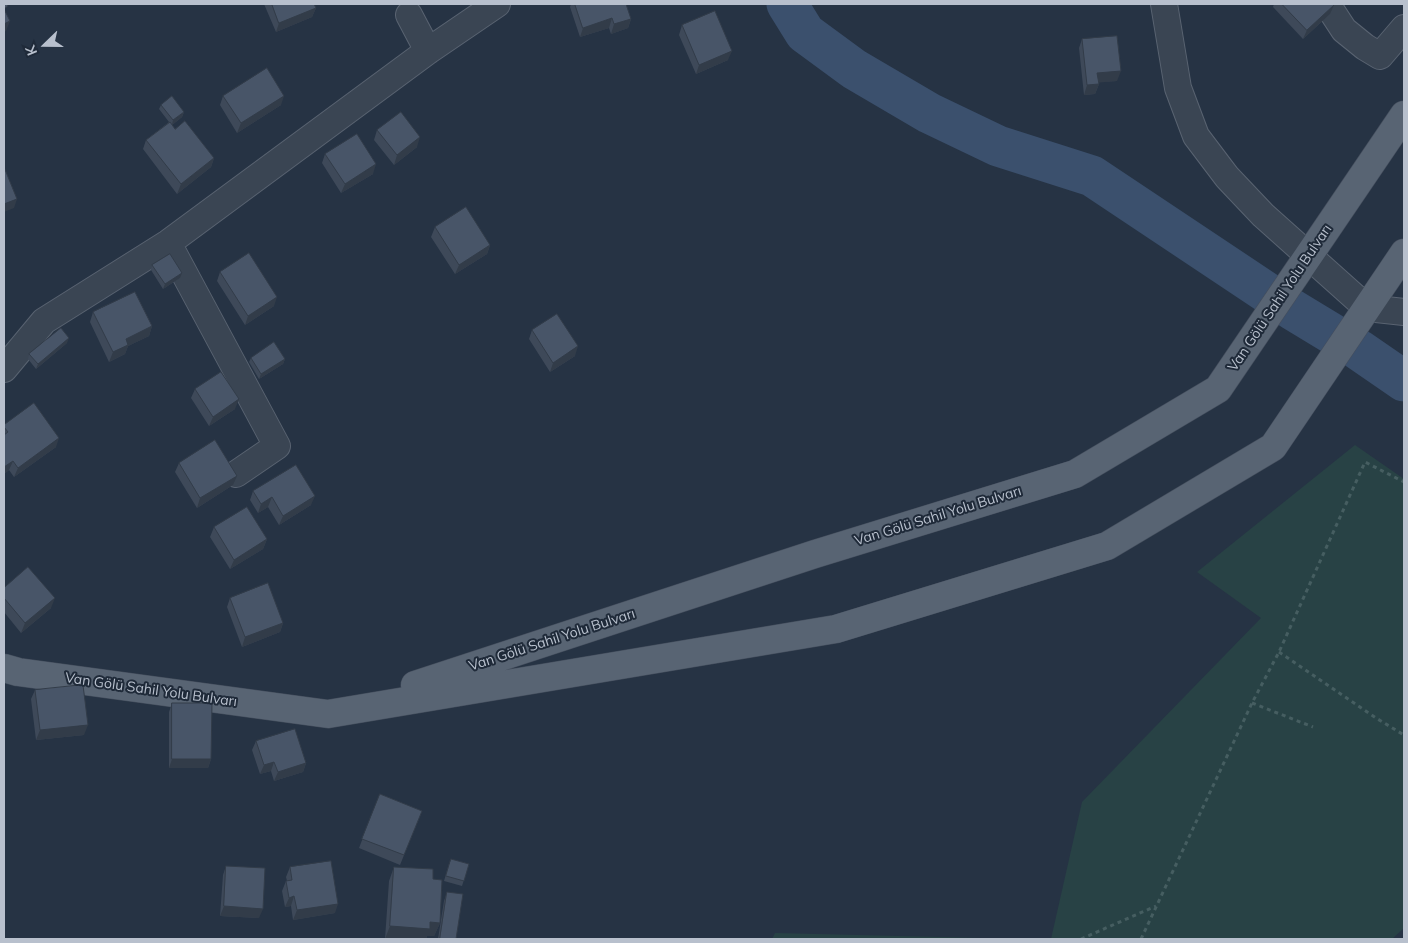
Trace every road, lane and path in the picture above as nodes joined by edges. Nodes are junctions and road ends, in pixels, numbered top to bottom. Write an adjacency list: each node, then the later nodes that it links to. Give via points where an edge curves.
1 (497, 4): 6 (street)
2 (1164, 4): 10 (street, via 1178,88 1196,136 1228,177)
3 (1327, 4): 5 (street, via 1344,30 1380,56)
4 (409, 15): 6 (street)
5 (1404, 28)
6 (428, 51): 8 (street)
7 (1404, 114): 10 (main road, Van Gölü Sahil Yolu Bulvarı)
8 (168, 243): 13 (street, via 44,321); 14 (street, via 277,446)
9 (1404, 253): 11 (main road, Van Gölü Sahil Yolu Bulvarı)
10 (1308, 256): 11 (street); 19 (main road, Van Gölü Sahil Yolu Bulvarı, via 1218,389 1075,474 815,554)
11 (1367, 308): 12 (street); 19 (main road, Van Gölü Sahil Yolu Bulvarı, via 1273,447 1107,546 836,629)
12 (1404, 312)
13 (4, 369)
14 (236, 474)
15 (1404, 482): 16 (path, via 1365,462)
16 (1279, 652): 18 (path); 21 (path)
17 (4, 668): 19 (main road, Van Gölü Sahil Yolu Bulvarı)
18 (1252, 703): 20 (path); 22 (path)
19 (328, 714)
20 (1313, 728)
21 (1404, 735)
22 (1157, 906): 23 (path); 24 (path)
23 (1082, 939)
24 (1141, 939)

